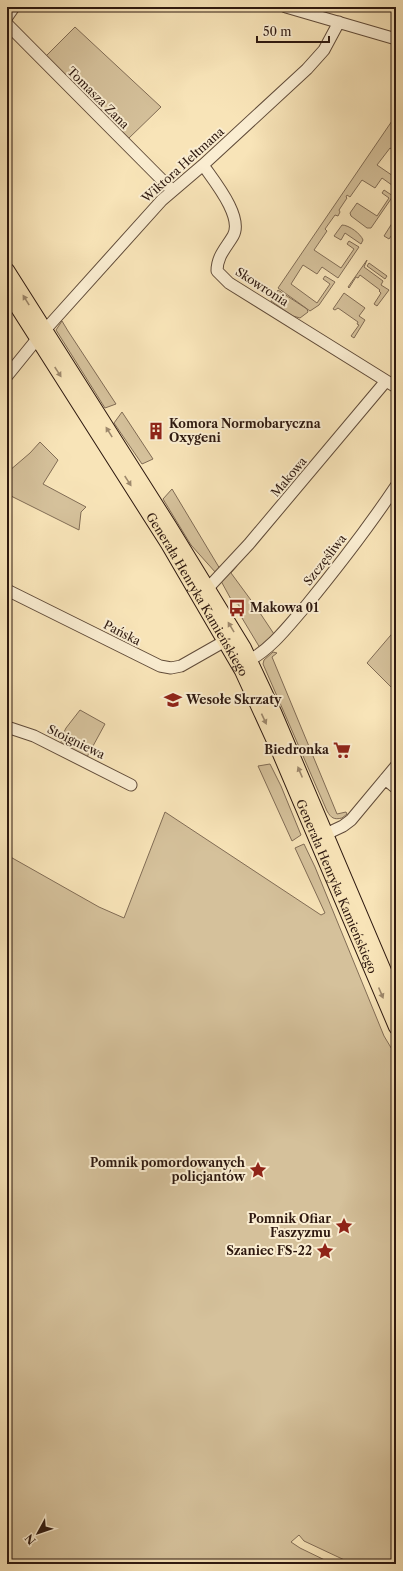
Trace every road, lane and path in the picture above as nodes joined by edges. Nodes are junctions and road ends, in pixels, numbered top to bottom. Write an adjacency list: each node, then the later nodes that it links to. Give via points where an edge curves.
1 (14, 7): 3 (street)
2 (286, 7): 4 (street)
3 (7, 17)
4 (339, 22): 6 (street); 7 (street, Wiktora Heltmana, via 324,50 312,64)
5 (7, 24): 8 (street, Tomasza Zana)
6 (395, 37)
7 (203, 165): 8 (street, Wiktora Heltmana); 13 (street, Skowronia, via 232,210 236,221 234,234 218,258 217,271 221,276)
8 (172, 190): 11 (street, Wiktora Heltmana)
9 (7, 270): 11 (main road, Generała Henryka Kamieńskiego, one-way to 9)
10 (7, 291): 11 (main road, Generała Henryka Kamieńskiego)
11 (41, 334): 12 (street, Wiktora Heltmana); 16 (main road, Generała Henryka Kamieńskiego, one-way to 11); 18 (main road, Generała Henryka Kamieńskiego, one-way to 18)
12 (7, 376)
13 (386, 381): 14 (street, Skowronia); 16 (street, Makowa, via 249,544)
14 (396, 387)
15 (396, 486): 19 (street, Szczęśliwa, via 316,594 274,642)
16 (208, 588): 19 (main road, Generała Henryka Kamieńskiego, one-way to 16)
17 (7, 590): 18 (street, Pańska, via 160,666 181,666)
18 (225, 641): 27 (main road, Generała Henryka Kamieńskiego, one-way to 27, via 280,754)
19 (250, 660): 25 (main road, Generała Henryka Kamieńskiego, one-way to 19)
20 (7, 727): 23 (street, Stoigniewa, via 34,736)
21 (396, 766): 22 (street)
22 (385, 779): 24 (street); 25 (street, via 351,820)
23 (131, 785)
24 (396, 788)
25 (326, 834): 26 (main road, Generała Henryka Kamieńskiego)
26 (396, 999)
27 (396, 1027)

